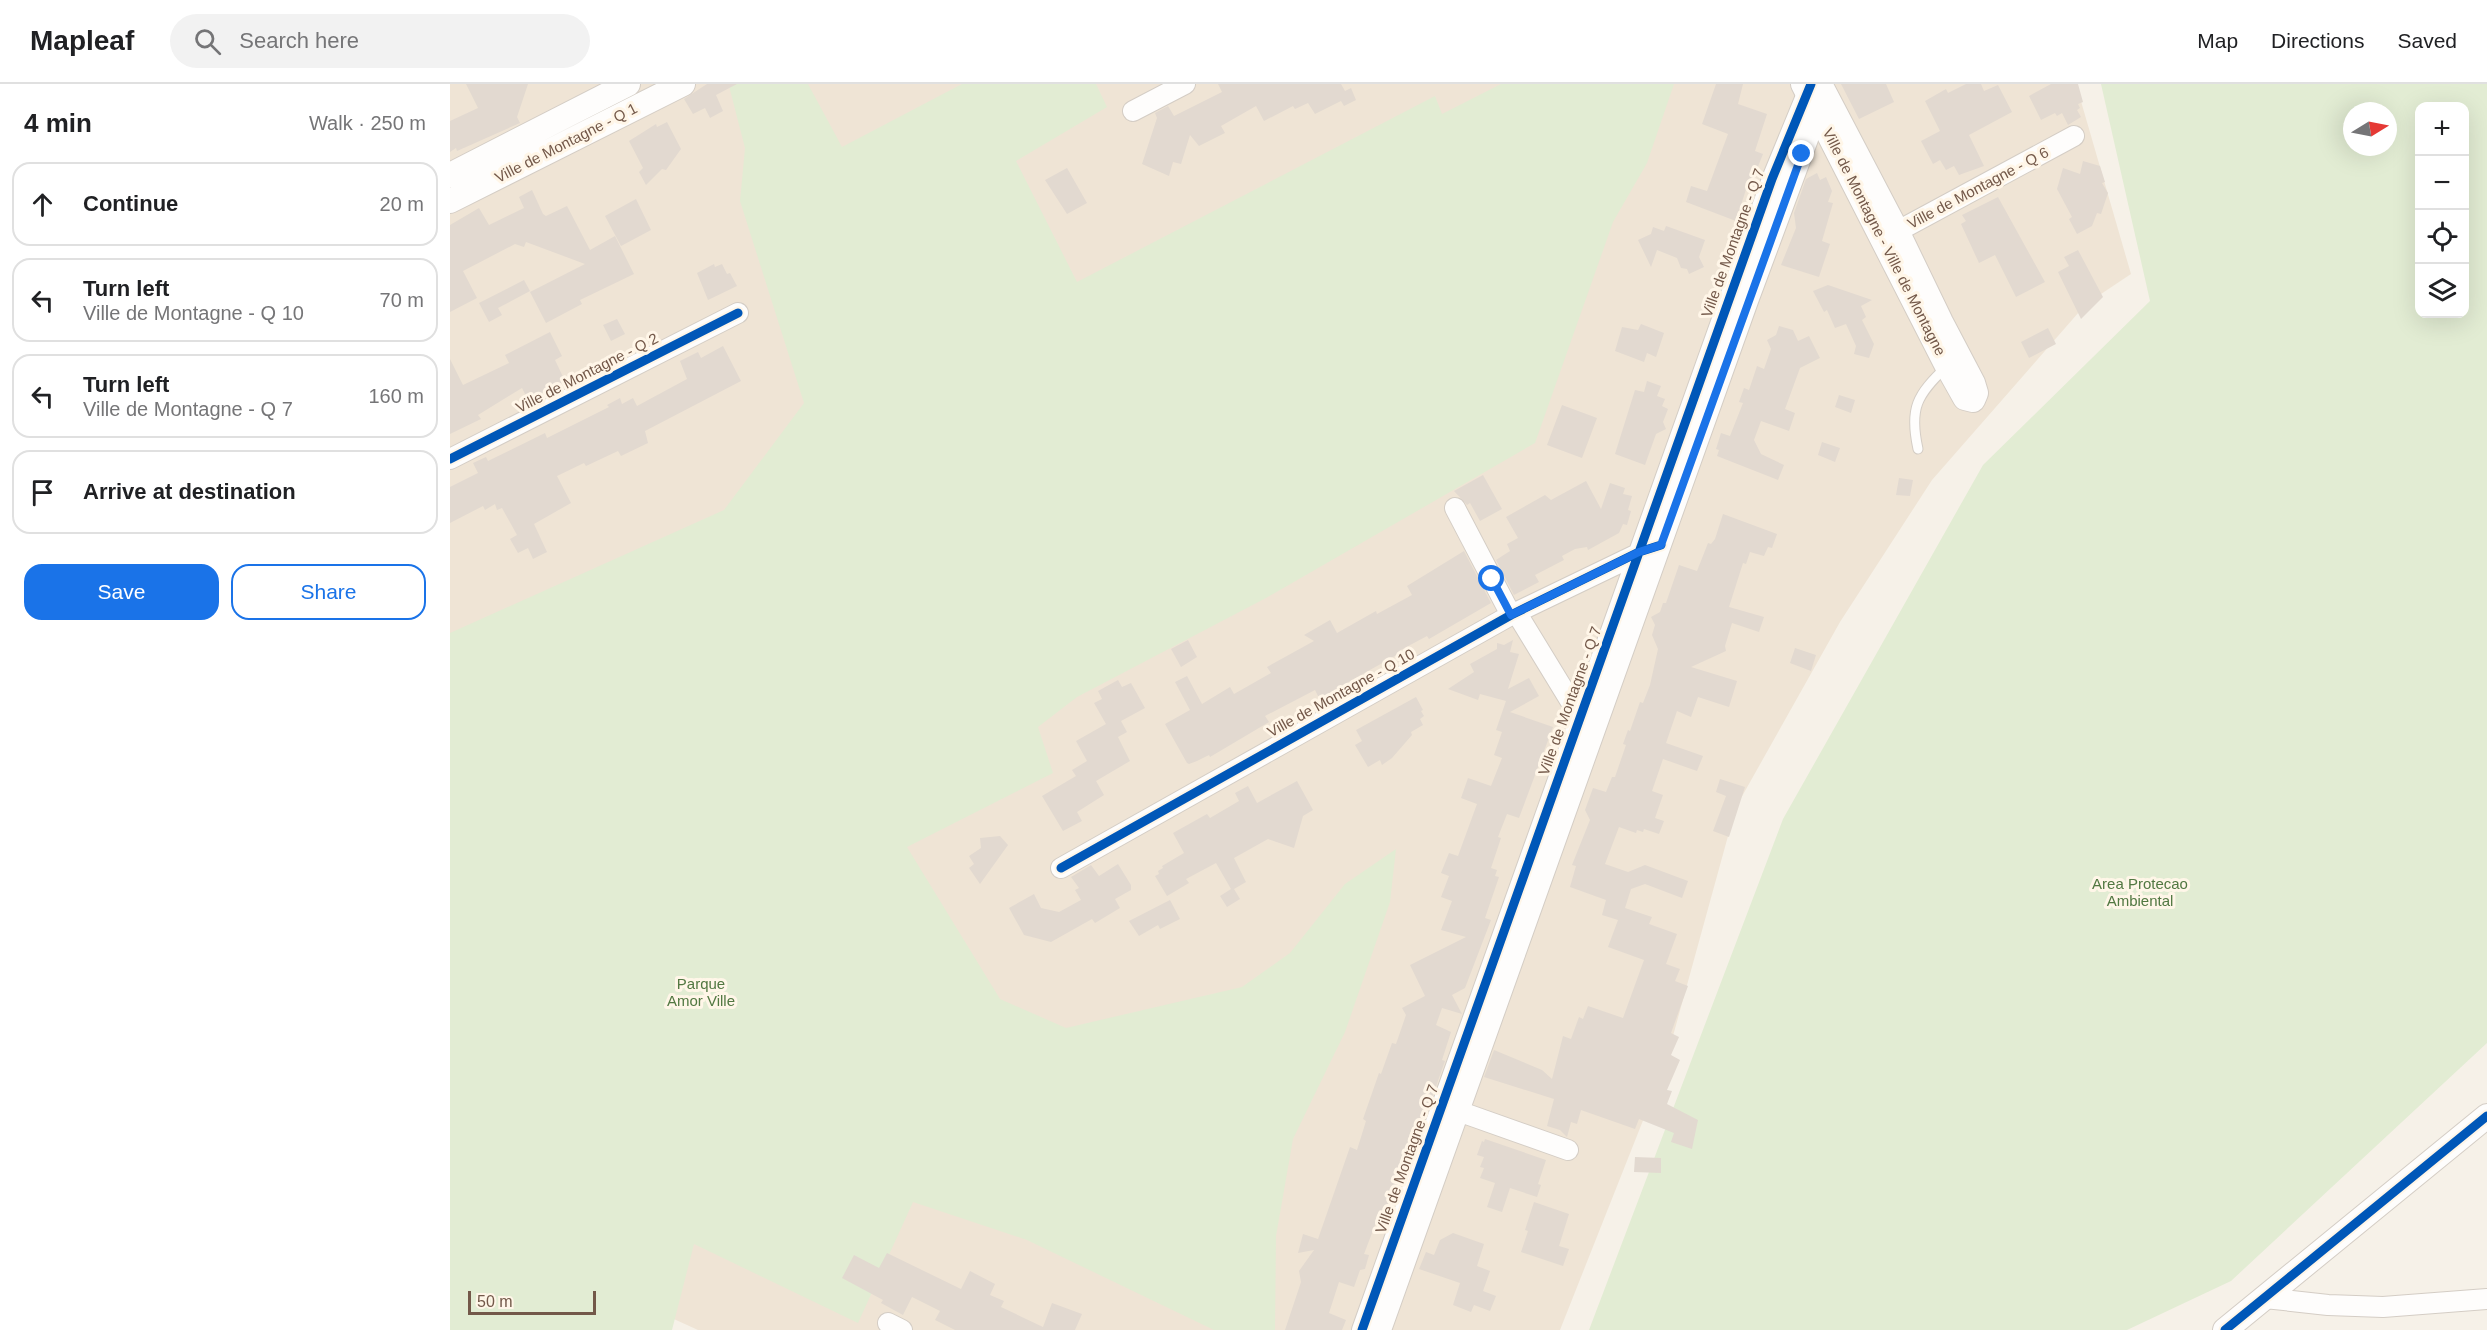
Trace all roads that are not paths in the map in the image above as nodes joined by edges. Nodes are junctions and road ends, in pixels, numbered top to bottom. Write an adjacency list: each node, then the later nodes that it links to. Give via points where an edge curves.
1 (628, 84): 7 (street, Ville de Montagne - Q 1)
2 (683, 84): 8 (street, Ville de Montagne - Q 1)
3 (1185, 84): 5 (street)
4 (1814, 92): 9 (street, Ville de Montagne - Ville de Montagne); 16 (street, Ville de Montagne - Q 7); 17 (street, Ville de Montagne - Q 7, via 1772,179)
5 (1132, 111)
6 (2074, 136): 9 (street, Ville de Montagne - Q 6)
7 (450, 175)
8 (450, 201)
9 (1890, 235): 11 (street, Ville de Montagne - Ville de Montagne)
10 (738, 313): 14 (street, Ville de Montagne - Q 2)
11 (1953, 362): 12 (street, Ville de Montagne - Ville de Montagne); 13 (lane, via 1934,379 1916,404)
12 (1969, 391)
13 (1918, 449)
14 (450, 459)
15 (1455, 508): 18 (street)
16 (1661, 545): 17 (street, Ville de Montagne - Q 10); 20 (street, Ville de Montagne - Q 7)
17 (1639, 552): 18 (street, Ville de Montagne - Q 10); 19 (street, Ville de Montagne - Q 7)
18 (1514, 613): 19 (street); 21 (street, Ville de Montagne - Q 10)
19 (1580, 718): 20 (street); 22 (street, Ville de Montagne - Q 7)
20 (1593, 735): 22 (street, Ville de Montagne - Q 7)
21 (1061, 868)
22 (1458, 1086): 23 (street, Ville de Montagne - Q 7); 28 (street, Ville de Montagne - Q 7)
23 (1458, 1111): 25 (street); 29 (street, Ville de Montagne - Q 7)
24 (2487, 1116): 26 (street)
25 (1568, 1150)
26 (2265, 1298): 27 (street, via 2383,1307); 30 (street)
27 (2487, 1299)
28 (1362, 1330)
29 (1381, 1330)
30 (2225, 1330)

